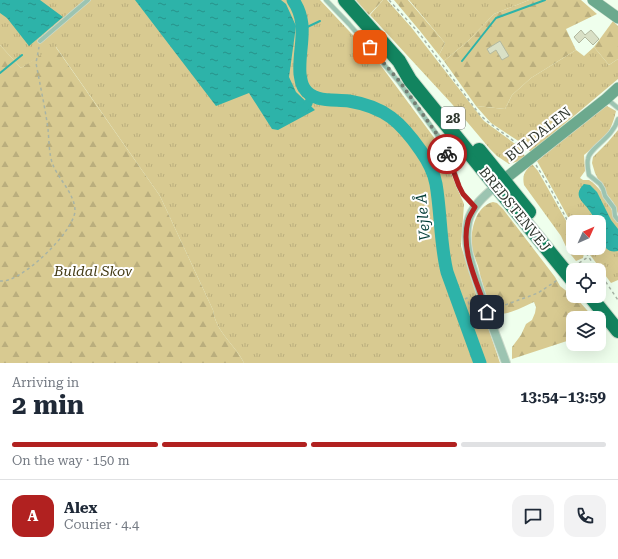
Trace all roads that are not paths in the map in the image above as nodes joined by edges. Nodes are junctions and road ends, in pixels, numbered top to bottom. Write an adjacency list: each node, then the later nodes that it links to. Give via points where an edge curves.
1 (88, 0): 6 (lane)
2 (326, 0): 12 (lane, via 400,82 441,140 463,194)
3 (345, 0): 11 (highway, BREDSTENVEJ / 28, via 398,61 410,80)
4 (593, 0): 5 (street)
5 (618, 18)
6 (40, 41)
7 (618, 88): 8 (street, BULDALEN)
8 (606, 99): 9 (lane); 11 (street, BULDALEN)
9 (618, 108)
10 (618, 119): 13 (lane, via 611,134 590,153 588,158 589,175 600,184)
11 (500, 183): 12 (street, BULDALEN); 14 (highway, BREDSTENVEJ / 28); 15 (highway, BREDSTENVEJ / 28)
12 (475, 207): 18 (street, BULDALEN, via 468,220 466,235 470,261)
13 (618, 220)
14 (574, 263)
15 (566, 279)
16 (596, 303): 17 (highway)
17 (618, 331)
18 (506, 363)

